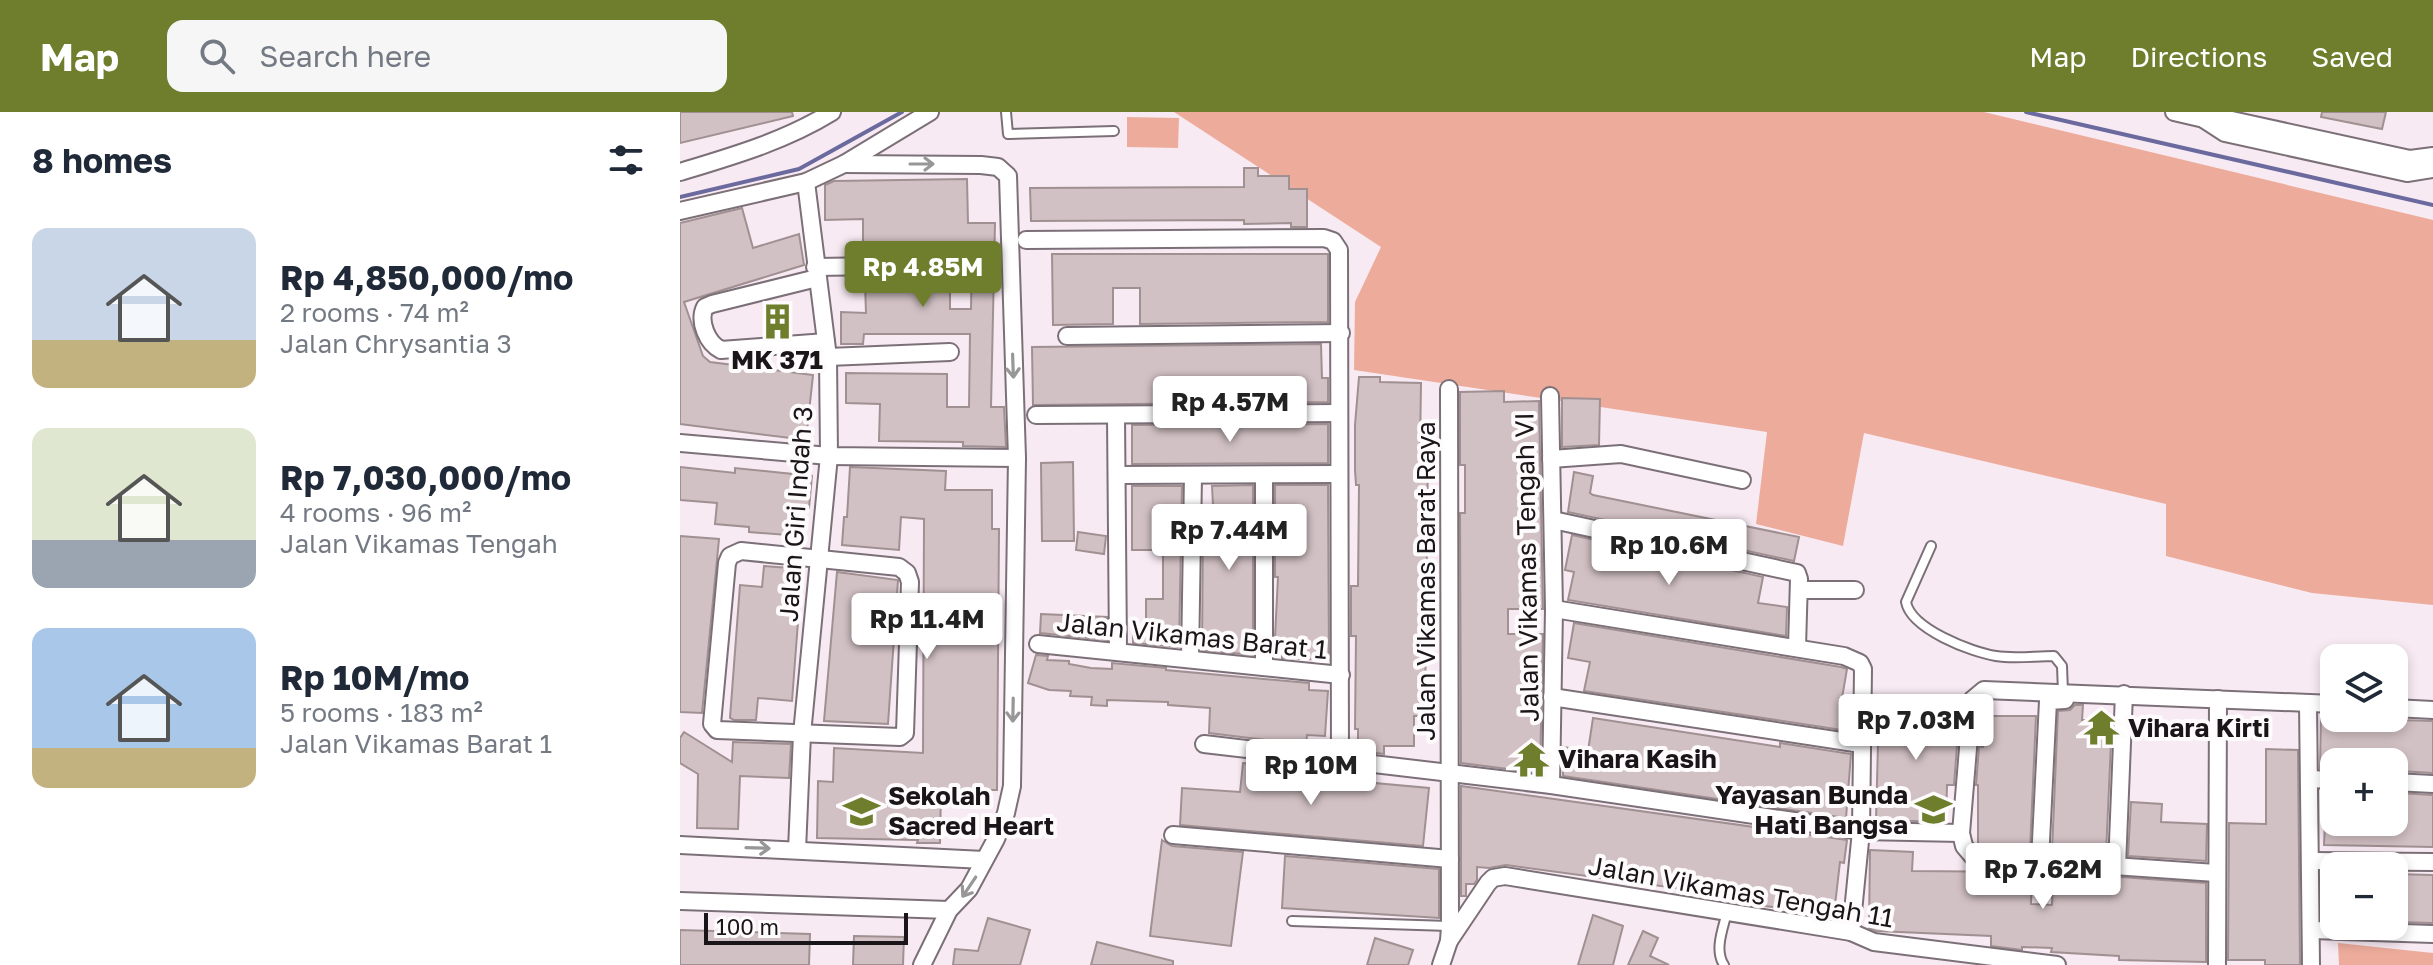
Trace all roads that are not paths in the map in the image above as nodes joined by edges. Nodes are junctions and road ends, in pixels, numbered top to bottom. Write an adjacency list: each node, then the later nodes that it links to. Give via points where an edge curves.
1 (832, 112): 10 (street, via 801,131)
2 (930, 112): 8 (street)
3 (1006, 112): 6 (lane, via 1008,134)
4 (2174, 112): 5 (street)
5 (2236, 123): 7 (street, via 2410,159); 9 (street, via 2407,173)
6 (1114, 131)
7 (2433, 156)
8 (844, 164): 11 (street); 27 (street, one-way to 27, via 981,165 998,167 1008,176)
9 (2433, 169)
10 (680, 172)
11 (806, 182): 12 (street); 15 (street, Jalan Giri Indah 3)
12 (680, 211)
13 (1026, 240): 16 (street, via 1324,238 1339,250)
14 (951, 265): 15 (street)
15 (816, 272): 18 (street, Jalan Giri Indah 3); 18 (street, via 712,304 701,316 712,345 721,350)
16 (1341, 333): 17 (street); 22 (street)
17 (1067, 336)
18 (827, 349): 19 (street); 26 (street, Jalan Giri Indah 3)
19 (950, 352)
20 (1449, 389): 58 (street, Jalan Vikamas Barat Raya)
21 (1550, 396): 28 (street, Jalan Vikamas Tengah VI)
22 (1339, 413): 24 (street); 29 (street)
23 (1036, 415): 24 (street)
24 (1116, 417): 30 (street)
25 (680, 443): 26 (street)
26 (829, 456): 27 (street); 36 (street, Jalan Giri Indah 3)
27 (1017, 458): 70 (street, one-way to 70, via 1012,786)
28 (1551, 459): 33 (street, via 1621,454); 34 (street, Jalan Vikamas Tengah VI)
29 (1339, 474): 32 (street); 45 (street)
30 (1118, 475): 31 (street); 42 (street)
31 (1193, 476): 32 (street); 43 (street)
32 (1264, 476): 44 (street)
33 (1742, 480)
34 (1553, 520): 37 (street, via 1792,571 1797,573); 39 (street, Jalan Vikamas Tengah VI)
35 (1931, 546): 47 (lane, via 1906,602 1911,616 1963,647 1998,657 2054,656 2062,666)
36 (819, 559): 54 (street, Jalan Giri Indah 3); 54 (street, via 741,551 727,563 712,726); 54 (street, via 899,567 907,573 907,728 900,737)
37 (1799, 590): 38 (street); 41 (street)
38 (1855, 590)
39 (1554, 609): 41 (street); 48 (street, Jalan Vikamas Tengah VI)
40 (1038, 644): 42 (street, Jalan Vikamas Barat 1)
41 (1797, 647): 56 (street, via 1860,663)
42 (1118, 650): 43 (street, Jalan Vikamas Barat 1)
43 (1190, 659): 44 (street, Jalan Vikamas Barat 1)
44 (1264, 667): 45 (street, Jalan Vikamas Barat 1)
45 (1341, 675): 57 (street)
46 (2124, 694): 47 (street); 49 (street); 74 (street)
47 (2066, 696): 65 (street, via 1984,690 1972,700); 71 (street, via 2048,701)
48 (1552, 697): 56 (street); 63 (street, Jalan Vikamas Tengah VI)
49 (2218, 699): 50 (street); 75 (street)
50 (2308, 703): 51 (street); 59 (street)
51 (2320, 703)
52 (2408, 709): 53 (street)
53 (2433, 710)
54 (802, 734): 68 (street, Jalan Giri Indah 3)
55 (1204, 744): 57 (street)
56 (1861, 744): 64 (street)
57 (1340, 761): 58 (street)
58 (1451, 773): 63 (street); 69 (street, Jalan Vikamas Barat Raya)
59 (2309, 779): 60 (street); 72 (street)
60 (2320, 779)
61 (2408, 783): 62 (street)
62 (2433, 784)
63 (1551, 785): 64 (street)
64 (1861, 831): 65 (street); 81 (street)
65 (1961, 833): 71 (street, via 1975,859)
66 (1173, 835): 69 (street)
67 (680, 845): 68 (street, one-way to 68)
68 (797, 850): 70 (street)
69 (1450, 859): 82 (street, Jalan Vikamas Barat Raya)
70 (984, 860): 77 (street, one-way to 77, via 969,889)
71 (2040, 861): 74 (street)
72 (2311, 861): 73 (street); 80 (street)
73 (2433, 862)
74 (2117, 866): 75 (street)
75 (2216, 873): 88 (street)
76 (680, 901): 77 (street)
77 (949, 910): 84 (street)
78 (1727, 912): 81 (street, Jalan Vikamas Tengah 11); 82 (street, Jalan Vikamas Tengah 11, via 1505,876 1488,883); 86 (lane, via 1719,949)
79 (1292, 921): 82 (lane)
80 (2312, 930): 83 (street); 89 (street)
81 (1851, 932): 87 (street, Jalan Vikamas Tengah 11, via 1874,942)
82 (1450, 933): 85 (street)
83 (2433, 934)
84 (922, 965)
85 (1441, 965)
86 (1724, 965)
87 (2057, 965)
88 (2217, 965)
89 (2311, 965)

